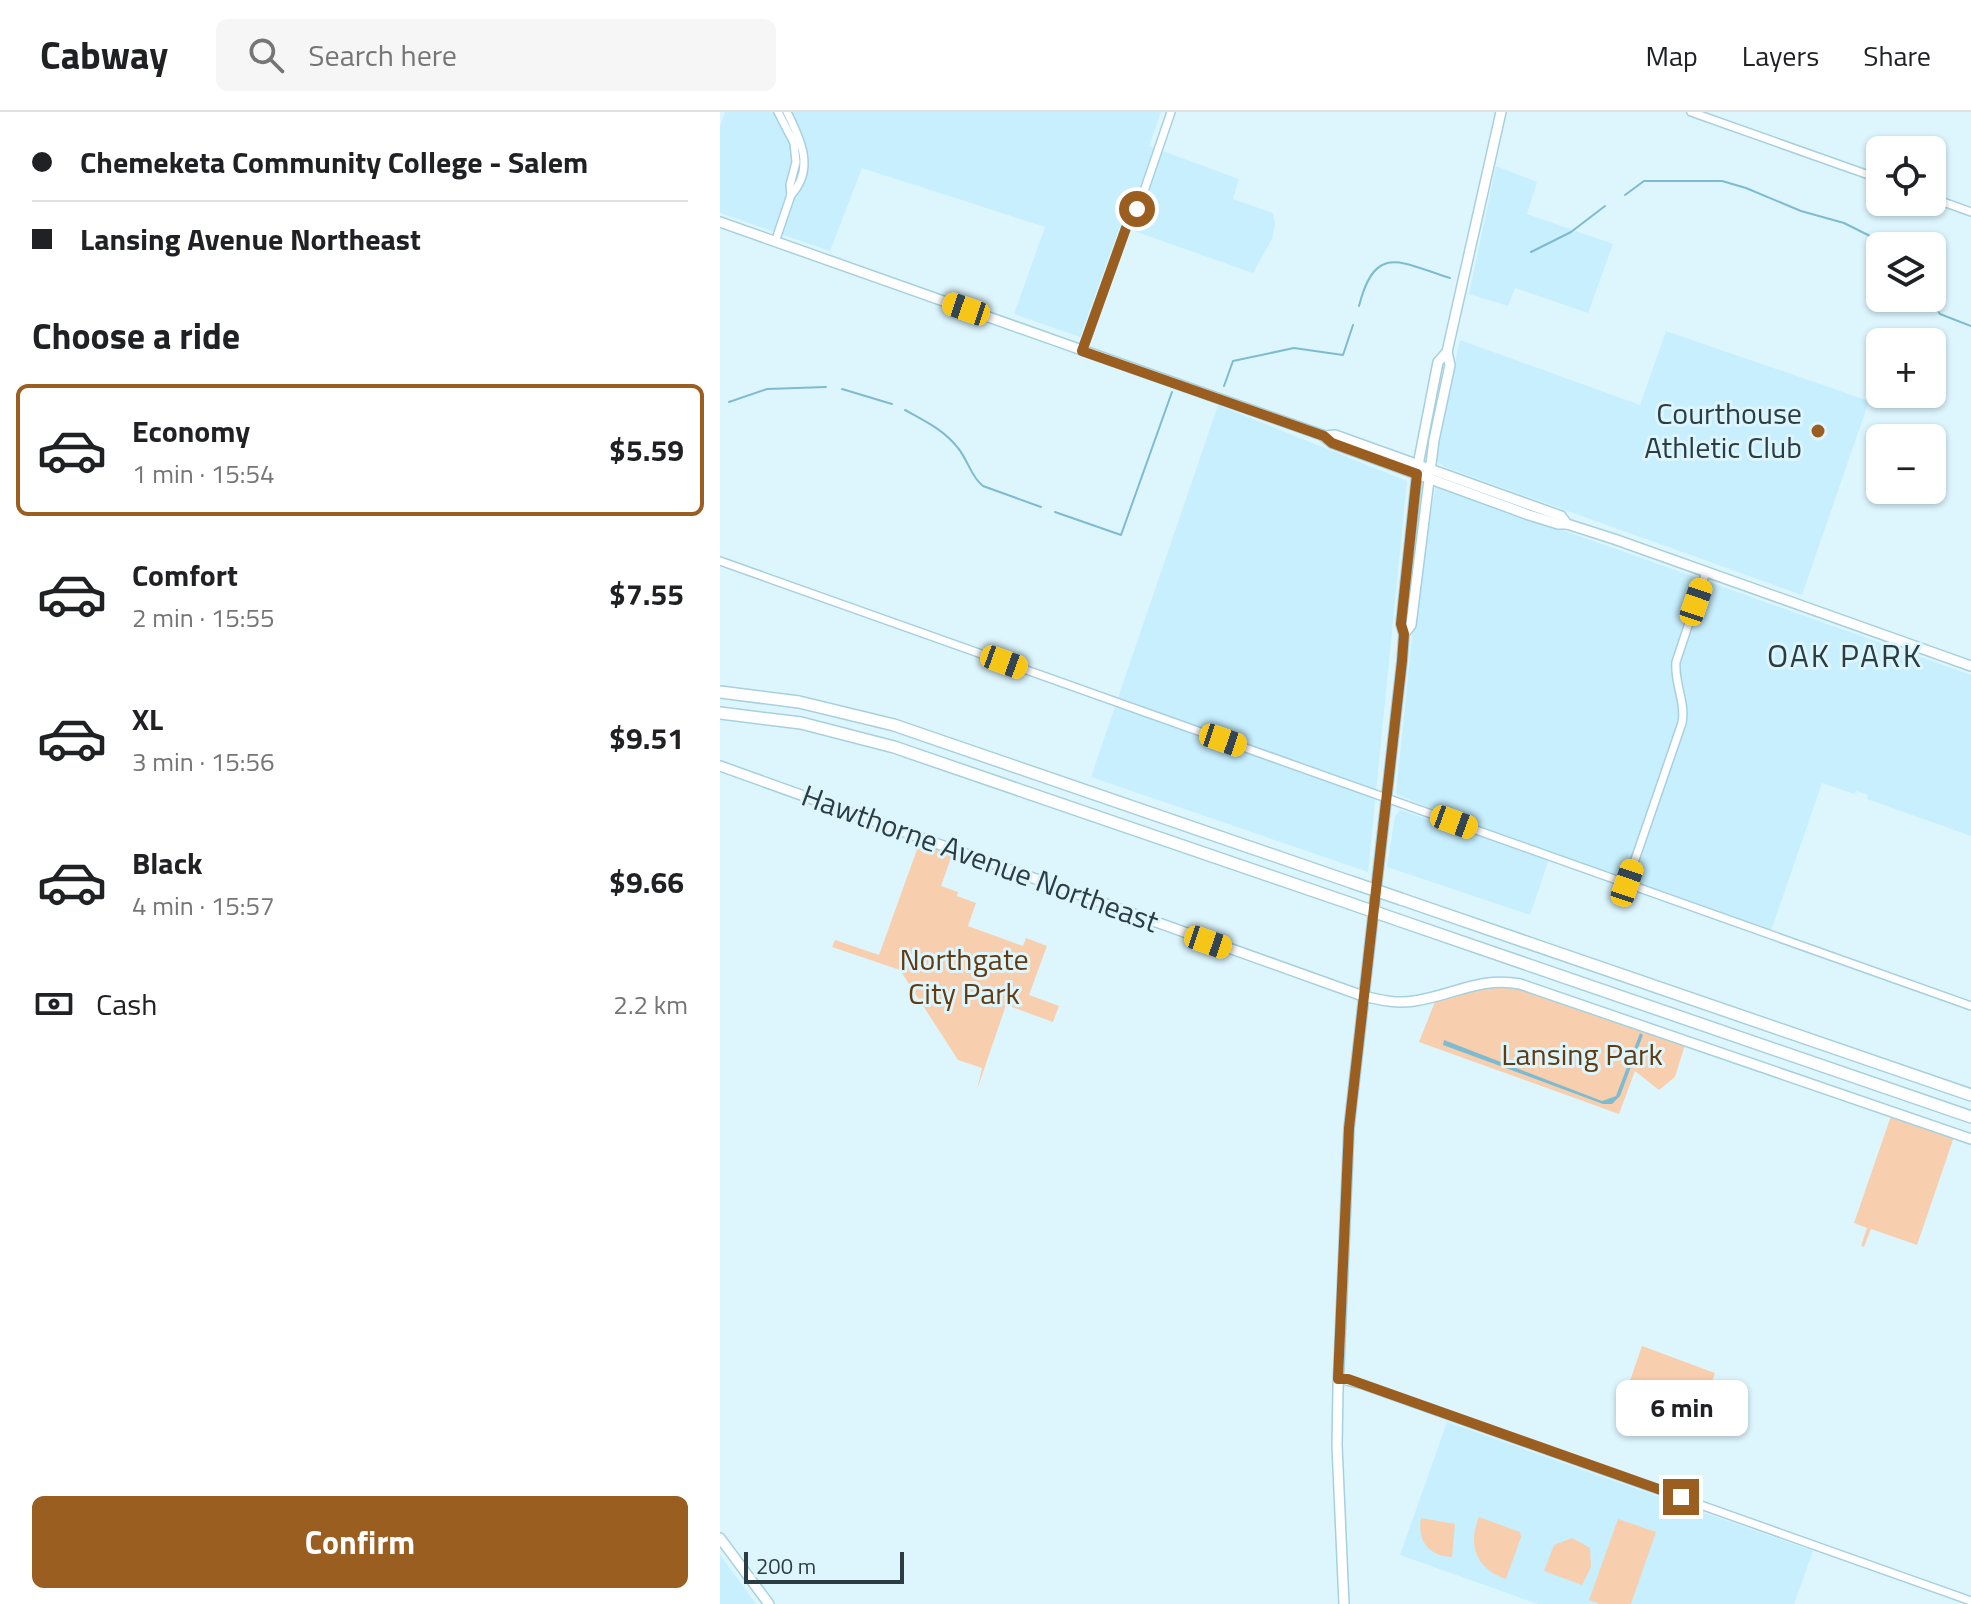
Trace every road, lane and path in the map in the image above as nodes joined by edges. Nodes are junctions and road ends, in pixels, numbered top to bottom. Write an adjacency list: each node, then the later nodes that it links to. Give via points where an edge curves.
1 (778, 112): 7 (street, via 796,150)
2 (787, 112): 7 (street, via 805,158)
3 (1171, 112): 12 (street)
4 (1501, 112): 13 (main road)
5 (1691, 112): 6 (street)
6 (1866, 174)
7 (791, 195): 11 (street)
8 (1946, 203): 9 (street)
9 (1971, 212)
10 (720, 222): 11 (main road)
11 (775, 242): 12 (main road)
12 (1082, 351): 14 (main road, via 1324,436 1335,435)
13 (1447, 352): 14 (main road, via 1438,362); 15 (main road, via 1450,365)
14 (1418, 470): 15 (main road); 21 (main road)
15 (1430, 474): 16 (main road); 17 (main road); 21 (main road, via 1411,625)
16 (1513, 509): 17 (main road); 18 (main road)
17 (1546, 510): 18 (main road)
18 (1567, 524): 20 (main road)
19 (720, 561): 26 (street)
20 (1706, 572): 22 (main road); 27 (street, via 1676,662 1684,719)
21 (1404, 634): 26 (main road)
22 (1971, 666)
23 (720, 692): 30 (highway, bridge, via 799,702 894,725)
24 (720, 713): 31 (highway, bridge, via 801,723 894,747)
25 (720, 766): 28 (main road, Hawthorne Avenue Northeast)
26 (1386, 798): 27 (street); 28 (main road)
27 (1627, 883): 29 (street)
28 (1363, 996): 32 (main road, Hawthorne Avenue Northeast, via 1407,1002 1477,984 1520,984); 33 (main road, via 1349,1128)
29 (1971, 1006)
30 (1971, 1095)
31 (1971, 1117)
32 (1971, 1139)
33 (1338, 1379): 35 (street); 37 (main road)
34 (720, 1538): 36 (main road)
35 (1971, 1601)
36 (769, 1604)
37 (1344, 1604)

